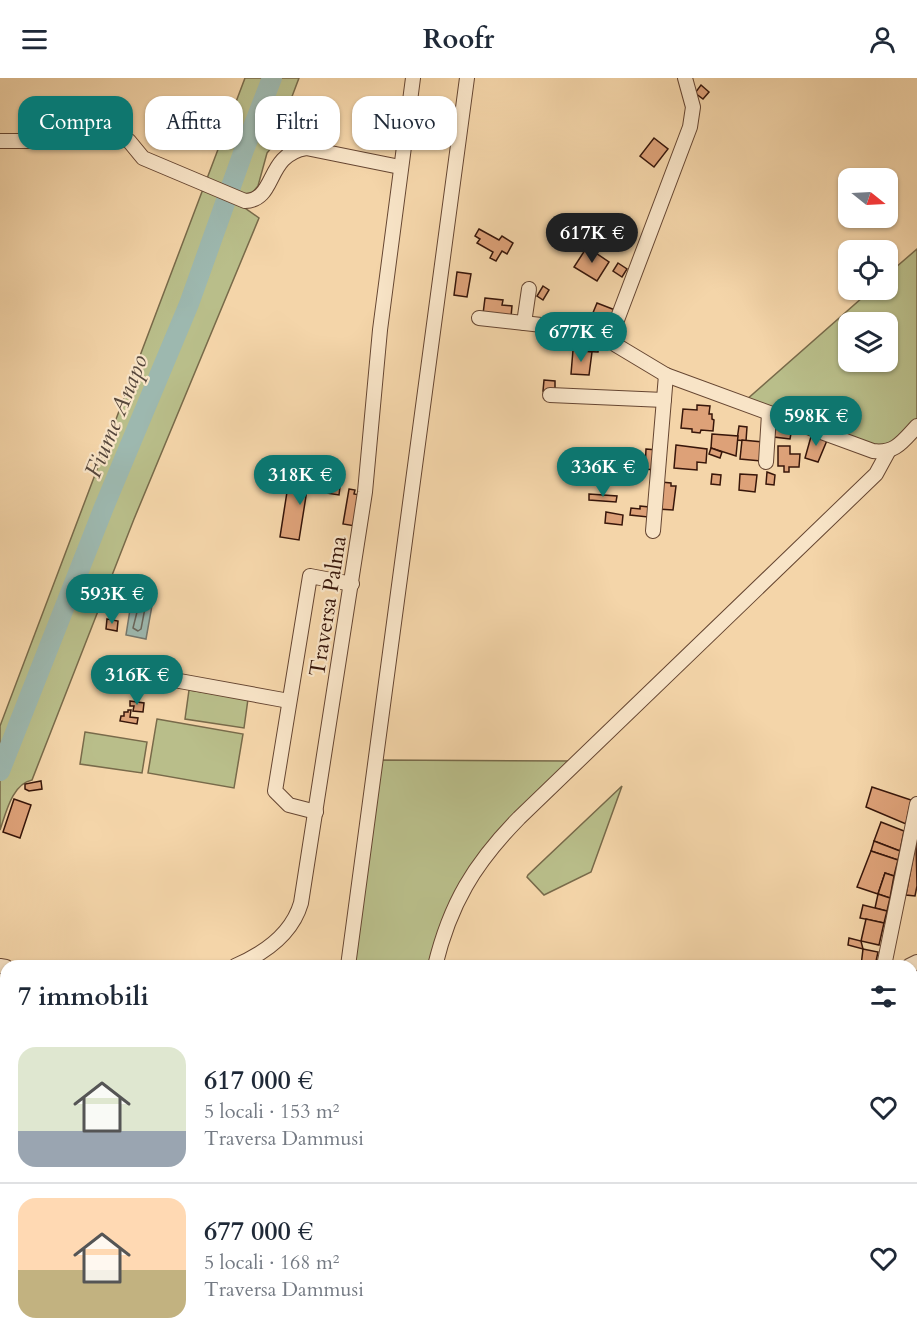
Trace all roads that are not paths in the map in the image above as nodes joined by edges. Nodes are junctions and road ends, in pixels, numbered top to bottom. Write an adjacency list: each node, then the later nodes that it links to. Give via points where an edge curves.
1 (413, 78): 5 (street, Traversa Palma)
2 (467, 78): 24 (street)
3 (685, 78): 9 (street, via 693,107 690,127)
4 (0, 141): 5 (street, via 91,141 116,136 129,141 144,158 245,201 257,201 264,194 282,159 293,150 306,148)
5 (400, 167): 18 (street, Traversa Palma)
6 (529, 289): 8 (street)
7 (479, 318): 8 (street)
8 (524, 323): 9 (street)
9 (613, 333): 10 (street, via 620,349)
10 (666, 375): 12 (street); 13 (street)
11 (550, 395): 12 (street)
12 (664, 400): 17 (street)
13 (769, 414): 15 (street, via 873,451); 16 (street)
14 (917, 426): 15 (street)
15 (888, 452): 25 (street, via 883,465 868,482 486,853 458,897)
16 (766, 462)
17 (653, 531)
18 (352, 584): 20 (street, via 309,576); 22 (street, Traversa Palma)
19 (152, 676): 20 (street)
20 (289, 700): 22 (street, via 275,791 289,805)
21 (917, 804): 26 (street)
22 (316, 812): 23 (street, Traversa Palma, via 297,915 290,928)
23 (245, 960)
24 (349, 960)
25 (437, 960)
26 (885, 960)

